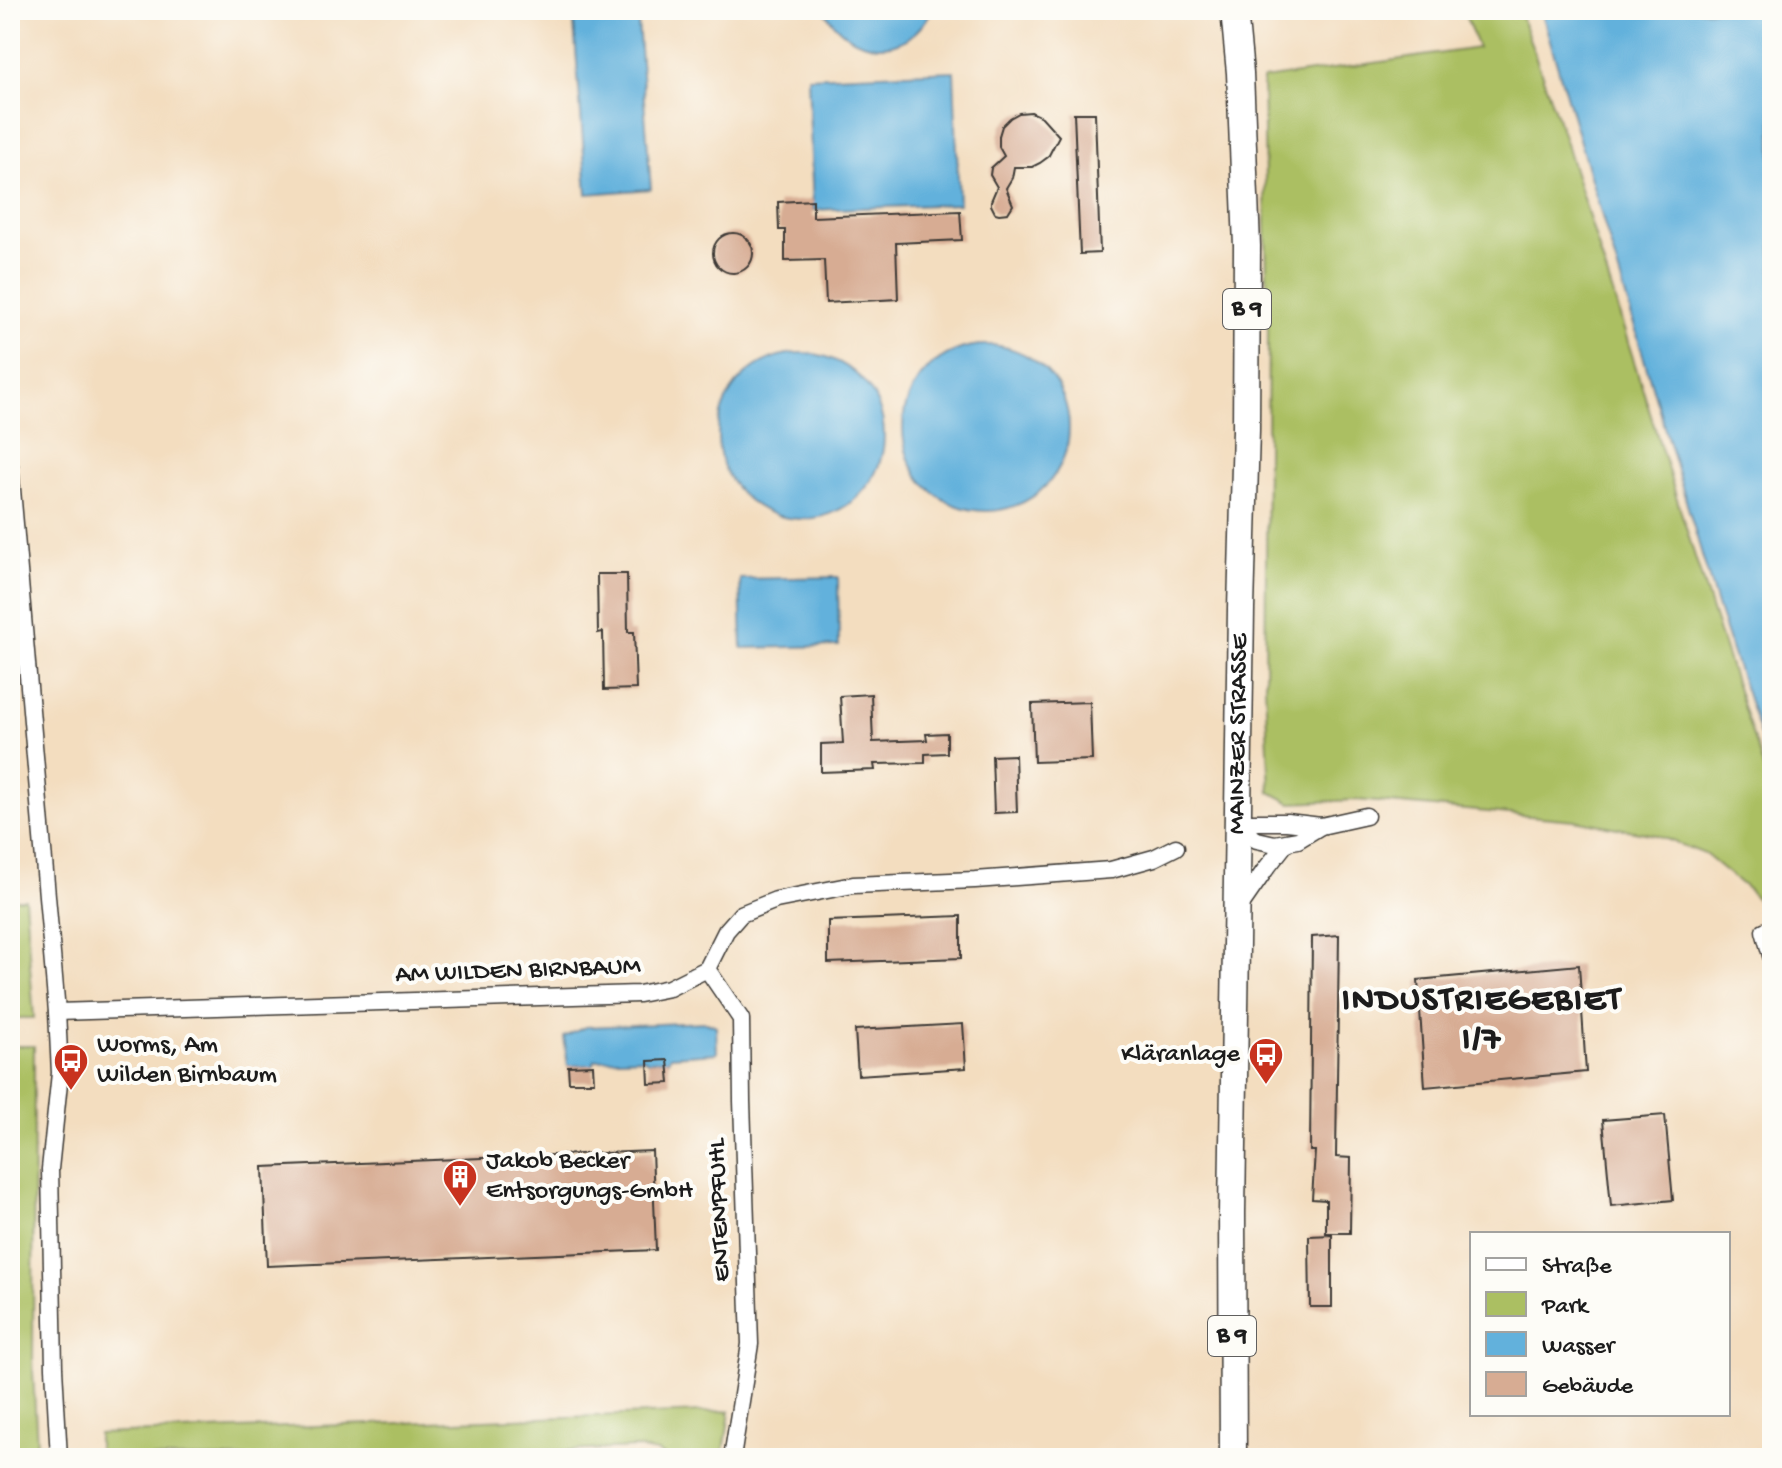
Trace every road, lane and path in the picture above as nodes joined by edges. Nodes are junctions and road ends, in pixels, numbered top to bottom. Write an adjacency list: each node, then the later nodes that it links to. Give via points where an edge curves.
1 (1234, 10): 4 (main road, MAINZER STRASSE / B 9, via 1247,246)
2 (10, 466): 12 (street)
3 (1366, 816): 5 (street)
4 (1238, 825): 5 (street); 6 (street, via 1266,843); 8 (main road, MAINZER STRASSE / B 9)
5 (1321, 826): 6 (street)
6 (1287, 842): 8 (street)
7 (1176, 847): 11 (street, via 1111,870 853,885 776,900 741,914)
8 (1236, 913): 15 (main road, MAINZER STRASSE / B 9)
9 (1764, 931): 10 (street)
10 (1772, 959)
11 (707, 969): 12 (street, AM WILDEN BIRNBAUM, via 669,988 639,994); 14 (street, ENTENPFUHL, via 741,1019 750,1344)
12 (57, 1012): 13 (street, via 60,1073 50,1169)
13 (59, 1458)
14 (732, 1458)
15 (1233, 1458)

